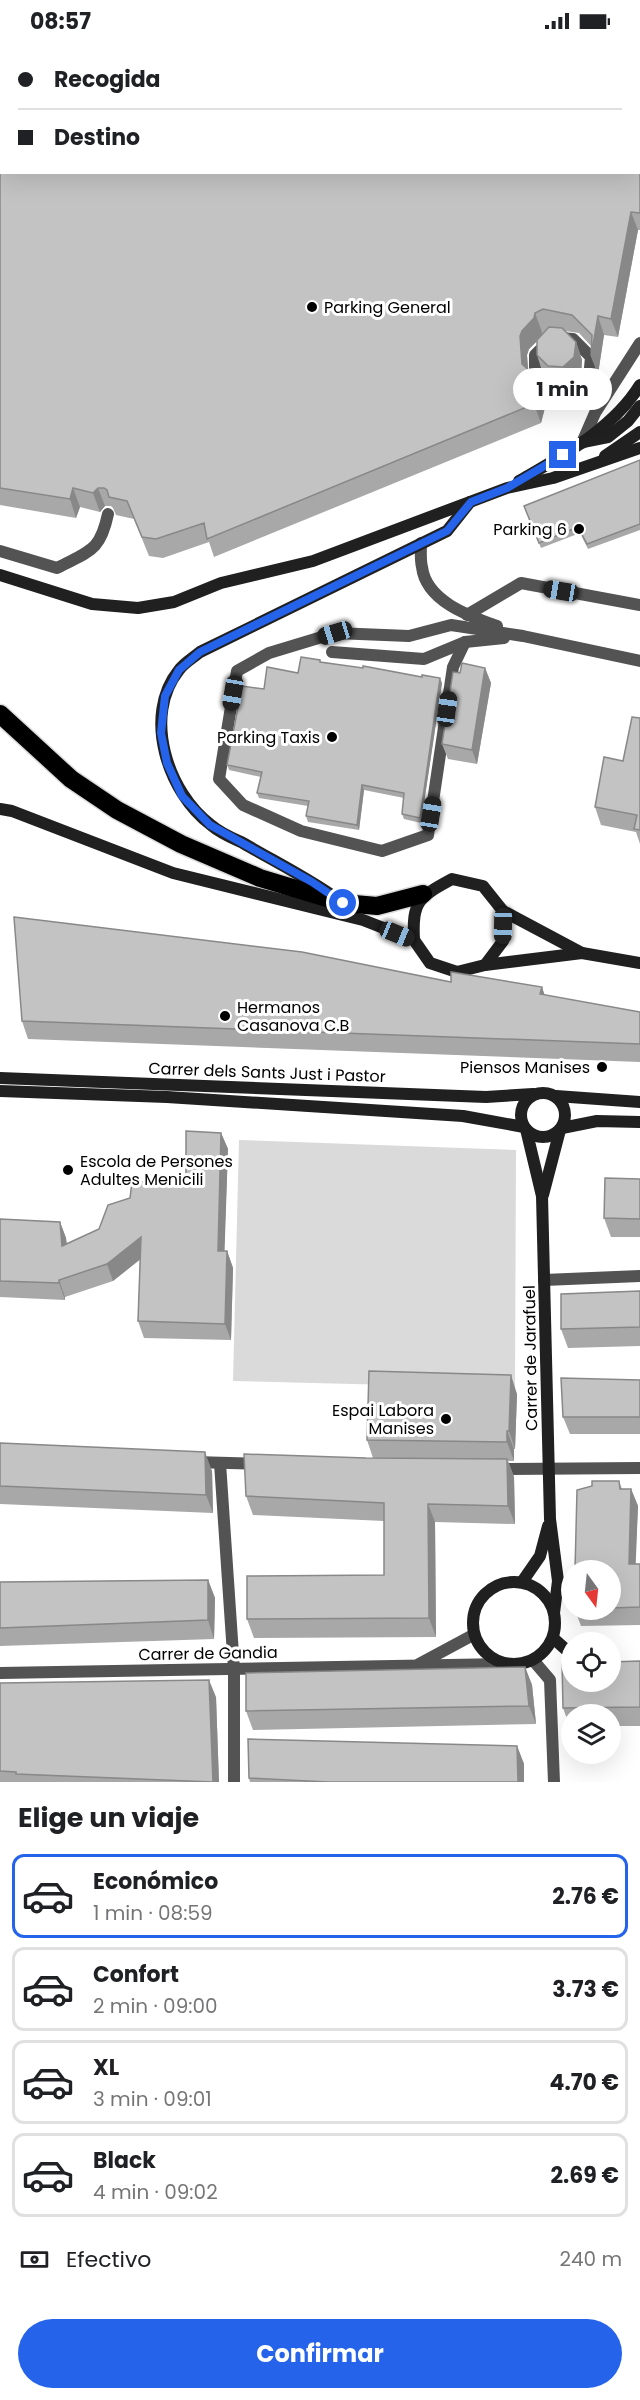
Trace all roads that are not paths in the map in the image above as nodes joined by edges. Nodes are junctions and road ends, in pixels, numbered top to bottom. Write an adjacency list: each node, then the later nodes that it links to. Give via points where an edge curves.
1 (545, 340): 1 (street, bridge, via 557,337 565,338 573,339 591,357 589,379 573,394 551,393 535,377 535,355 550,339 562,338 573,336 589,348 594,367 587,385 570,395 550,393 536,380 533,361)
2 (640, 343): 6 (street, via 595,413)
3 (640, 385): 6 (street, via 629,403)
4 (640, 406): 6 (street, via 608,437)
5 (640, 432): 8 (street)
6 (582, 443): 9 (street)
7 (640, 448): 8 (street)
8 (589, 466): 9 (street)
9 (507, 488): 10 (street)
10 (471, 502): 12 (street, via 447,531); 14 (street, via 313,561 221,583 174,602 138,608 92,604)
11 (108, 514): 13 (street, via 104,534 93,549 57,568)
12 (421, 543): 16 (street, via 422,569 432,591); 24 (street, via 200,652 179,670 165,696 161,733 167,763 182,796 210,825)
13 (0, 551)
14 (0, 575)
15 (640, 605): 16 (street, via 521,583)
16 (466, 615): 17 (street)
17 (523, 636): 18 (street); 18 (street, via 451,625 409,636 335,633 269,653 237,671 219,779 243,805 301,831 382,851 428,835 453,667); 20 (street)
18 (465, 642): 19 (street, via 424,659)
19 (332, 652)
20 (640, 662)
21 (0, 714): 24 (highway, via 71,779 117,810 180,844 260,878)
22 (0, 809): 26 (street, via 173,873 363,920)
23 (423, 894): 24 (highway, via 377,906); 25 (street, via 452,879 483,886); 26 (street, via 412,916)
24 (343, 903)
25 (503, 911): 27 (street); 29 (street, via 503,941)
26 (414, 940): 29 (street, via 430,963 457,972)
27 (582, 953): 28 (street); 29 (street)
28 (640, 963)
29 (484, 965)
30 (0, 1078): 32 (street, Carrer dels Sants Just i Pastor, via 486,1097)
31 (0, 1091): 36 (street, Carrer dels Sants Just i Pastor, via 463,1116)
32 (533, 1094): 33 (street, via 545,1092); 36 (street, via 521,1113)
33 (556, 1096): 34 (street); 37 (street, via 565,1107)
34 (640, 1102)
35 (640, 1122): 37 (street, via 597,1121)
36 (525, 1128): 37 (street, via 547,1137); 38 (street, Carrer de Jarafuel)
37 (561, 1129): 38 (street, Carrer de Jarafuel)
38 (542, 1196): 40 (street, Carrer de Jarafuel)
39 (640, 1276): 40 (street)
40 (544, 1280): 46 (street, Carrer de Jarafuel)
41 (185, 1462): 42 (street)
42 (220, 1463): 43 (street); 56 (street)
43 (279, 1464)
44 (478, 1468): 46 (street)
45 (640, 1468): 46 (street)
46 (549, 1470): 47 (street, Carrer de Jarafuel)
47 (550, 1519): 48 (street, Carrer de Jarafuel, via 540,1556); 49 (street, Carrer de Jarafuel, via 558,1581)
48 (522, 1582): 49 (street, via 543,1593); 50 (street, via 494,1586 475,1607)
49 (554, 1613): 51 (street)
50 (473, 1635): 54 (street, via 484,1653); 55 (street, Carrer de Gandia)
51 (553, 1638): 52 (street); 53 (street)
52 (561, 1645)
53 (533, 1660): 54 (street); 59 (street, via 550,1680)
54 (504, 1664): 55 (street, Carrer de Gandia)
55 (416, 1666): 56 (street, Carrer de Gandia)
56 (234, 1669): 57 (street, Carrer de Gandia); 58 (street)
57 (0, 1673)
58 (234, 1782)
59 (554, 1782)

